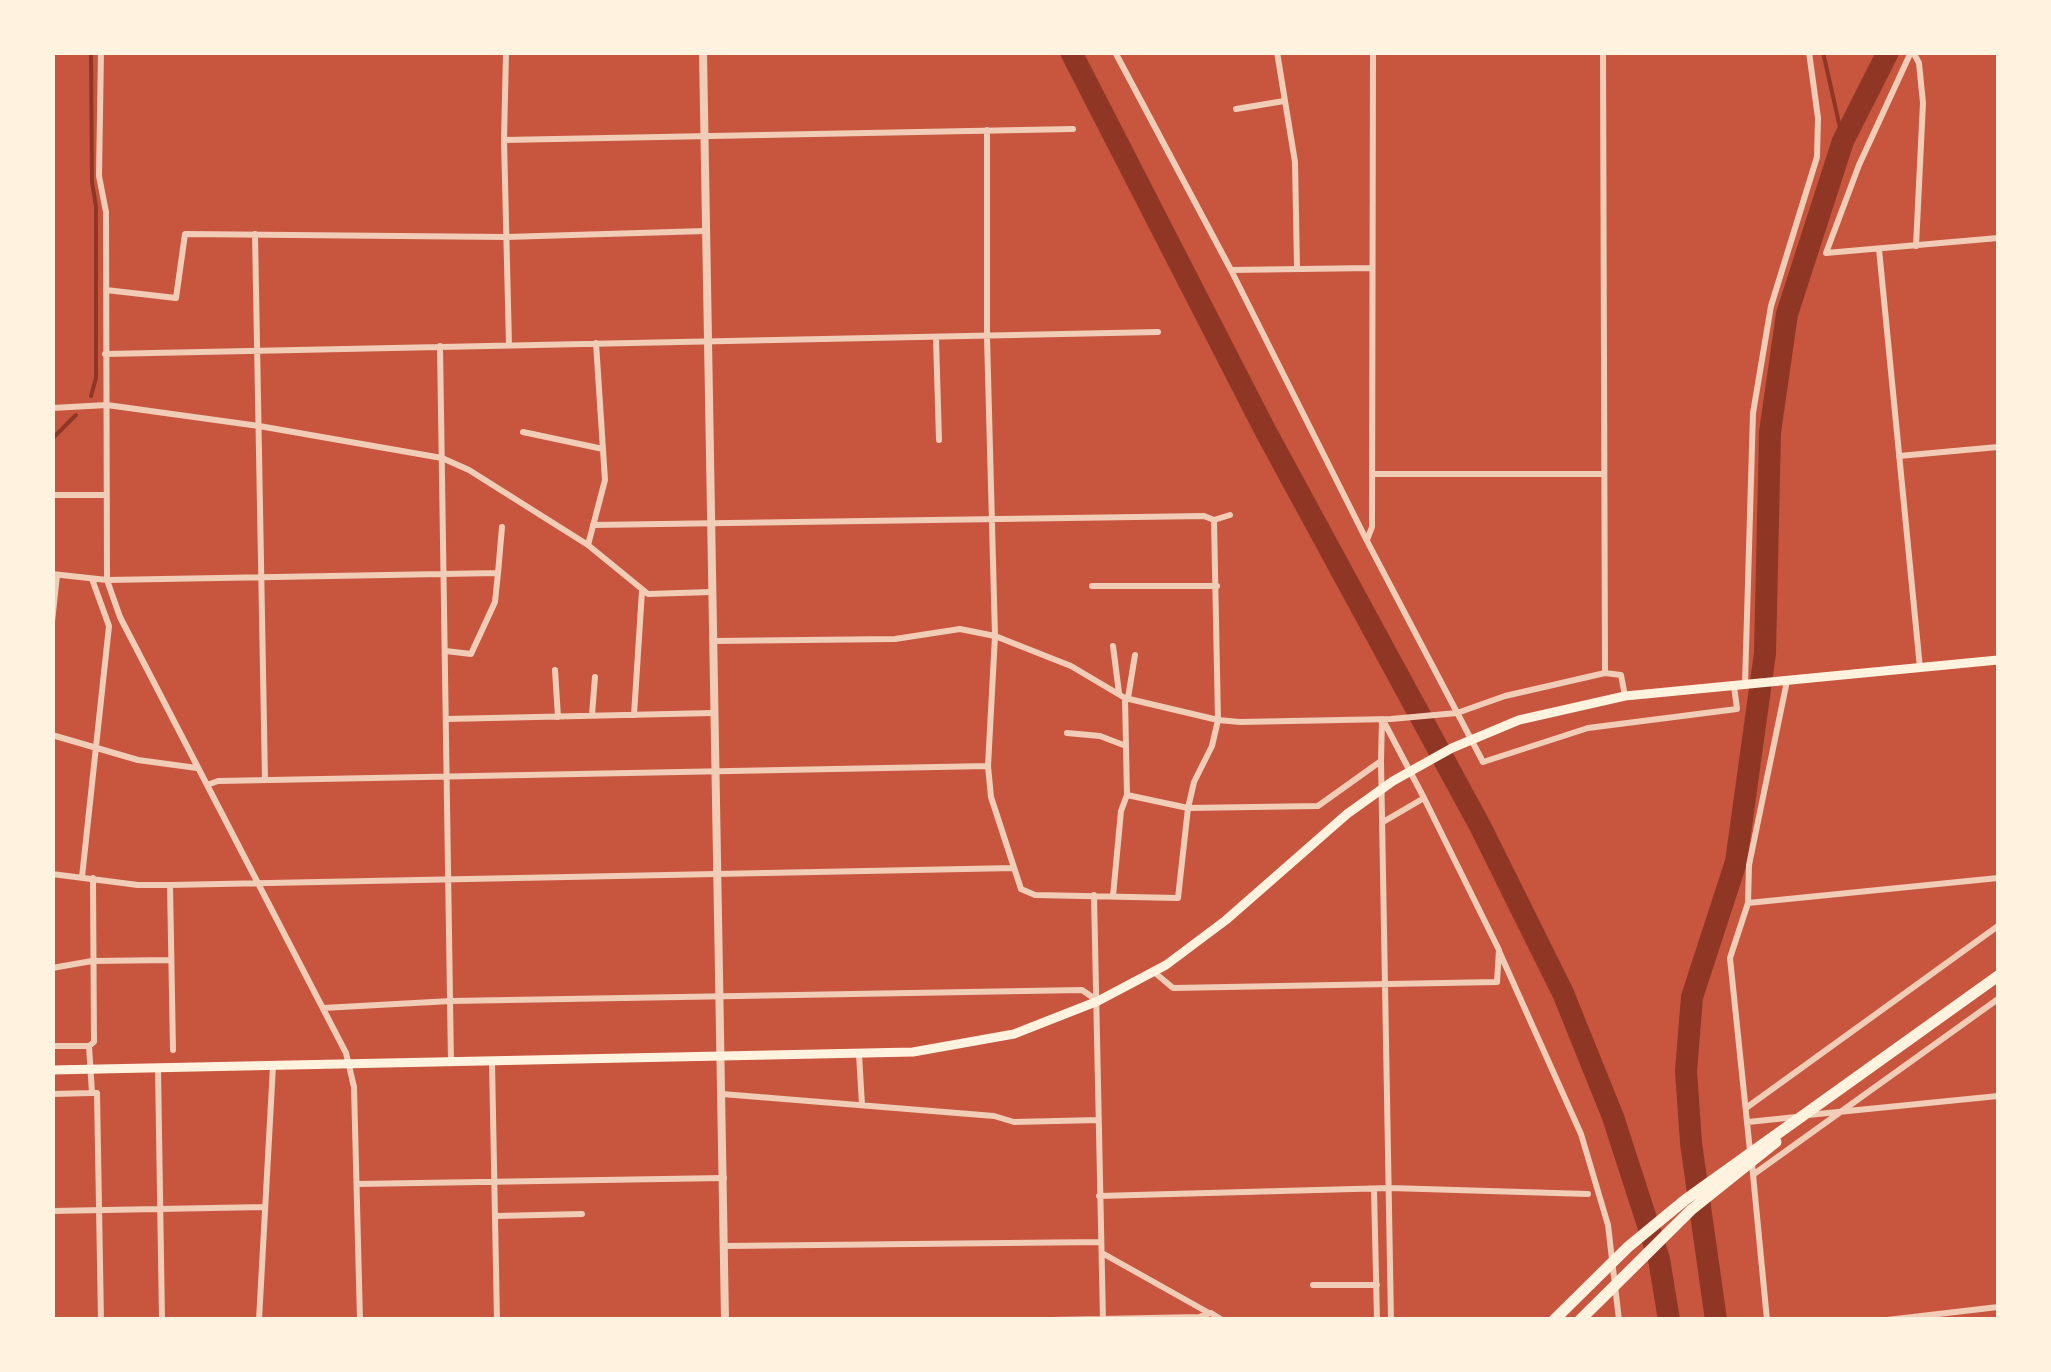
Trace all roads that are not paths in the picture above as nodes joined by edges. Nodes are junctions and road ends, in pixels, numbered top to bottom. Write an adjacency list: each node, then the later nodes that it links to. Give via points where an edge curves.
1 (101, 52): 25 (street)
2 (506, 52): 15 (street)
3 (703, 52): 14 (street)
4 (1114, 52): 24 (street)
5 (1277, 52): 10 (street)
6 (1374, 52): 23 (street)
7 (1602, 52): 45 (street)
8 (1809, 52): 78 (street, via 1817,157 1770,306 1753,414)
9 (1912, 52): 20 (street, via 1924,103); 21 (street, via 1826,253)
10 (1285, 101): 11 (street); 22 (street, via 1295,162)
11 (1236, 109)
12 (1073, 129): 13 (street)
13 (987, 130): 14 (street); 27 (street)
14 (704, 135): 15 (street); 16 (street)
15 (504, 140): 18 (street)
16 (706, 231): 18 (street); 29 (street)
17 (255, 234): 18 (street); 25 (street, via 185,234 176,298); 33 (street)
18 (506, 237): 31 (street)
19 (1998, 238): 20 (street)
20 (1916, 246): 21 (street)
21 (1879, 249): 42 (street)
22 (1297, 267): 23 (street); 24 (street)
23 (1371, 268): 44 (street)
24 (1231, 270): 54 (street)
25 (106, 290): 34 (street)
26 (1158, 332): 27 (street)
27 (987, 337): 28 (street); 49 (street)
28 (936, 338): 29 (street); 39 (street)
29 (708, 341): 30 (street); 51 (street)
30 (596, 343): 31 (street); 41 (street)
31 (509, 345): 32 (street)
32 (440, 346): 33 (street); 43 (street)
33 (255, 350): 34 (street); 37 (street)
34 (105, 354): 35 (street)
35 (107, 405): 36 (street); 37 (street); 47 (street)
36 (52, 408)
37 (258, 426): 43 (street); 59 (street)
38 (523, 432): 41 (street)
39 (939, 440)
40 (1998, 448): 42 (street)
41 (603, 449): 52 (street, via 605,480)
42 (1899, 456): 73 (street)
43 (442, 458): 55 (street); 58 (street)
44 (1372, 474): 45 (street); 54 (street)
45 (1602, 474): 75 (street)
46 (52, 495): 47 (street)
47 (105, 495): 61 (street)
48 (1230, 515): 50 (street)
49 (993, 520): 50 (street); 51 (street); 67 (street)
50 (1214, 520): 63 (street)
51 (711, 524): 52 (street); 65 (street)
52 (593, 525): 55 (street)
53 (502, 527): 56 (street)
54 (1367, 541): 82 (street)
55 (588, 545): 64 (street)
56 (498, 573): 58 (street); 70 (street, via 495,602 471,654)
57 (55, 574): 60 (street); 66 (street)
58 (444, 575): 59 (street); 70 (street)
59 (262, 578): 61 (street); 99 (street)
60 (92, 579): 61 (street); 93 (street, via 108,626)
61 (107, 580): 96 (street)
62 (1092, 586): 63 (street)
63 (1218, 586): 89 (street)
64 (642, 590): 65 (street); 84 (street)
65 (711, 592): 68 (street)
66 (52, 622)
67 (995, 636): 68 (street, via 960,629 895,639); 80 (street); 95 (street)
68 (712, 641): 83 (street)
69 (1113, 646): 80 (street)
70 (446, 651): 87 (street)
71 (1135, 655): 80 (street)
72 (1998, 660): 73 (main road)
73 (1920, 668): 77 (main road)
74 (556, 670): 86 (street)
75 (1604, 674): 81 (street, via 1621,675); 82 (street)
76 (594, 677): 85 (street)
77 (1783, 681): 78 (main road); 116 (street, via 1748,865)
78 (1746, 684): 79 (main road)
79 (1734, 686): 81 (main road); 82 (street, via 1737,709 1588,728 1483,762)
80 (1124, 696): 89 (street); 92 (street)
81 (1626, 696): 122 (main road, via 1519,720 1452,748 1371,797 1226,920)
82 (1457, 713): 88 (street)
83 (713, 714): 84 (street); 97 (street)
84 (634, 715): 85 (street)
85 (592, 716): 86 (street)
86 (558, 717): 87 (street)
87 (447, 719): 98 (street)
88 (1387, 719): 89 (street); 94 (street); 102 (street)
89 (1218, 720): 103 (street)
90 (1067, 733): 92 (street)
91 (52, 735): 93 (street)
92 (1126, 746): 101 (street)
93 (96, 748): 96 (street); 108 (street)
94 (1381, 760): 103 (street, via 1318,806); 104 (street)
95 (988, 766): 97 (street); 105 (street)
96 (198, 768): 100 (street)
97 (714, 772): 98 (street); 107 (street)
98 (448, 776): 99 (street); 110 (street)
99 (265, 780): 100 (street)
100 (206, 786): 112 (street)
101 (1127, 795): 103 (street); 115 (street)
102 (1424, 798): 104 (street); 118 (street)
103 (1188, 808): 115 (street, via 1178,898)
104 (1382, 822): 124 (street)
105 (1014, 868): 107 (street); 114 (street, via 1021,888 1035,896)
106 (52, 874): 108 (street)
107 (717, 874): 110 (street); 125 (street)
108 (82, 877): 109 (street)
109 (93, 878): 113 (street); 120 (street)
110 (449, 878): 112 (street); 127 (street)
111 (1998, 878): 116 (street)
112 (256, 883): 113 (street); 129 (street)
113 (170, 885): 119 (street)
114 (1094, 896): 115 (street); 128 (street)
115 (1113, 896)
116 (1748, 903): 148 (street, via 1730,958)
117 (1998, 926): 148 (street)
118 (1498, 950): 124 (street, via 1497,982); 187 (street, via 1581,1134 1608,1225)
119 (172, 960): 120 (street); 132 (street)
120 (92, 961): 121 (street); 131 (street)
121 (52, 968)
122 (1153, 971): 124 (street, via 1173,988); 128 (main road)
123 (1998, 976): 137 (highway)
124 (1386, 982): 156 (street)
125 (720, 997): 127 (street); 128 (street, via 1082,990); 134 (street)
126 (1998, 999): 149 (street)
127 (451, 1001): 129 (street); 136 (street)
128 (1098, 1001): 133 (main road, via 1014,1034); 150 (street)
129 (322, 1008): 138 (street)
130 (52, 1046): 131 (street)
131 (89, 1046): 142 (street)
132 (173, 1050)
133 (859, 1054): 134 (main road); 147 (street)
134 (722, 1057): 135 (main road); 145 (street)
135 (492, 1062): 136 (main road); 154 (street)
136 (451, 1063): 138 (main road)
137 (1872, 1064): 185 (highway, via 1685,1200); 186 (highway, via 1691,1210)
138 (350, 1065): 139 (main road); 155 (street)
139 (272, 1066): 140 (main road); 160 (street)
140 (158, 1068): 142 (main road); 161 (street)
141 (52, 1070): 142 (main road)
142 (91, 1070): 143 (street)
143 (92, 1093): 144 (street); 162 (street)
144 (52, 1094)
145 (722, 1094): 147 (street); 153 (street)
146 (1998, 1096): 149 (street)
147 (862, 1106): 150 (street, via 1014,1122)
148 (1746, 1108): 151 (street)
149 (1841, 1112): 151 (street); 152 (street)
150 (1098, 1120): 159 (street)
151 (1748, 1122): 152 (street)
152 (1753, 1175): 188 (street)
153 (724, 1178): 154 (street); 167 (street)
154 (495, 1182): 155 (street); 165 (street)
155 (357, 1184): 178 (street)
156 (1390, 1188): 157 (street); 158 (street); 184 (street)
157 (1374, 1189): 159 (street); 170 (street)
158 (1588, 1194)
159 (1099, 1196): 166 (street)
160 (265, 1207): 161 (street); 177 (street)
161 (159, 1209): 162 (street); 176 (street)
162 (98, 1210): 163 (street); 175 (street)
163 (52, 1211)
164 (582, 1214): 165 (street)
165 (496, 1216): 179 (street)
166 (1101, 1242): 167 (street); 168 (street)
167 (724, 1246): 180 (street)
168 (1101, 1253): 173 (street); 174 (street)
169 (1313, 1285): 170 (street)
170 (1376, 1285): 183 (street)
171 (1998, 1307): 172 (street)
172 (1984, 1308): 189 (street); 190 (street)
173 (1211, 1313): 174 (street); 182 (street)
174 (1103, 1319): 181 (street)
175 (100, 1320)
176 (162, 1320)
177 (259, 1320)
178 (360, 1320)
179 (497, 1320)
180 (726, 1320)
181 (1051, 1320)
182 (1222, 1320)
183 (1376, 1320)
184 (1391, 1320)
185 (1554, 1320)
186 (1580, 1320)
187 (1620, 1320)
188 (1766, 1320)
189 (1888, 1320)
190 (1984, 1320)

